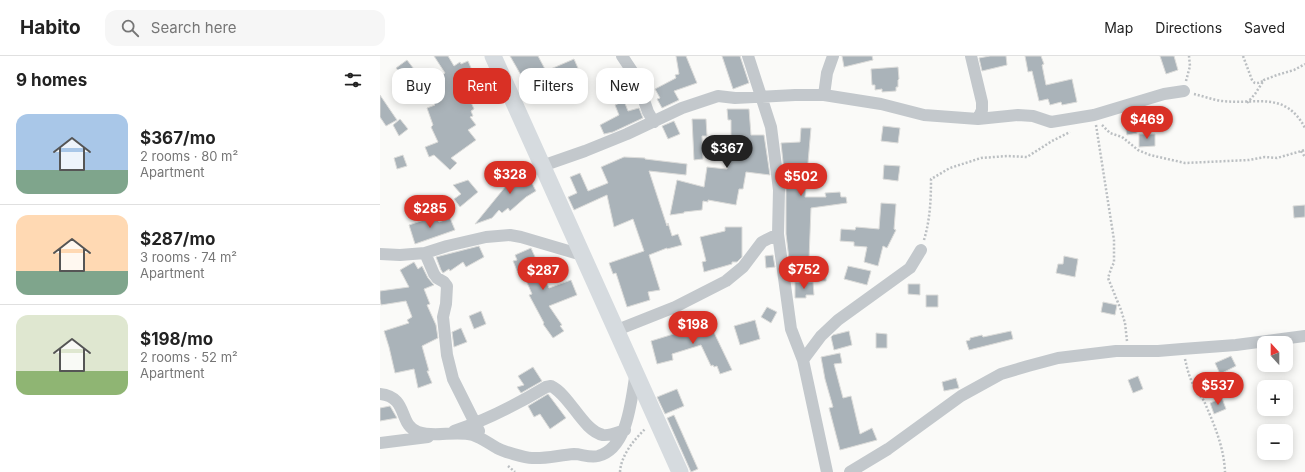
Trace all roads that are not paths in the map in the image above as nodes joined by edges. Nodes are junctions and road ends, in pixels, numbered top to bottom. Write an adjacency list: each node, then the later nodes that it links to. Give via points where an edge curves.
1 (493, 56): 11 (street)
2 (622, 56): 10 (street, via 636,77)
3 (748, 56): 8 (street)
4 (833, 56): 7 (street, via 827,73)
5 (971, 56): 9 (street, via 982,102)
6 (1184, 90): 9 (street, via 1094,115 1052,122 1033,116 1018,115)
7 (824, 95): 8 (street); 9 (street, via 881,104 924,115)
8 (762, 96): 10 (street, via 718,96 682,108); 12 (street, via 771,127 779,190)
9 (978, 119)
10 (654, 122): 11 (street)
11 (542, 166): 16 (street)
12 (778, 234): 17 (street, via 762,242 743,267 726,281 675,307); 19 (street, via 791,329)
13 (922, 250): 19 (street, via 910,268 838,320 821,336)
14 (425, 252): 15 (street); 16 (street, via 486,237 510,235); 22 (street, via 436,278 447,286 443,317 447,355 453,379)
15 (380, 254)
16 (582, 254): 17 (street)
17 (616, 330): 20 (street)
18 (1305, 336): 29 (street, via 1236,345 1058,358 1001,374 961,396 888,449)
19 (803, 360): 28 (street)
20 (636, 372): 23 (street); 27 (street)
21 (380, 394): 24 (street, via 388,395 397,401 410,426 418,432)
22 (475, 424): 23 (street, via 551,386 560,392 593,431 604,435); 24 (street); 25 (street)
23 (625, 430): 25 (street, via 618,442 607,452 587,457 575,454 531,458 497,448)
24 (443, 434): 25 (street, via 471,435); 26 (street)
25 (484, 439)
26 (380, 443)
27 (680, 472)
28 (827, 472)
29 (850, 472)

